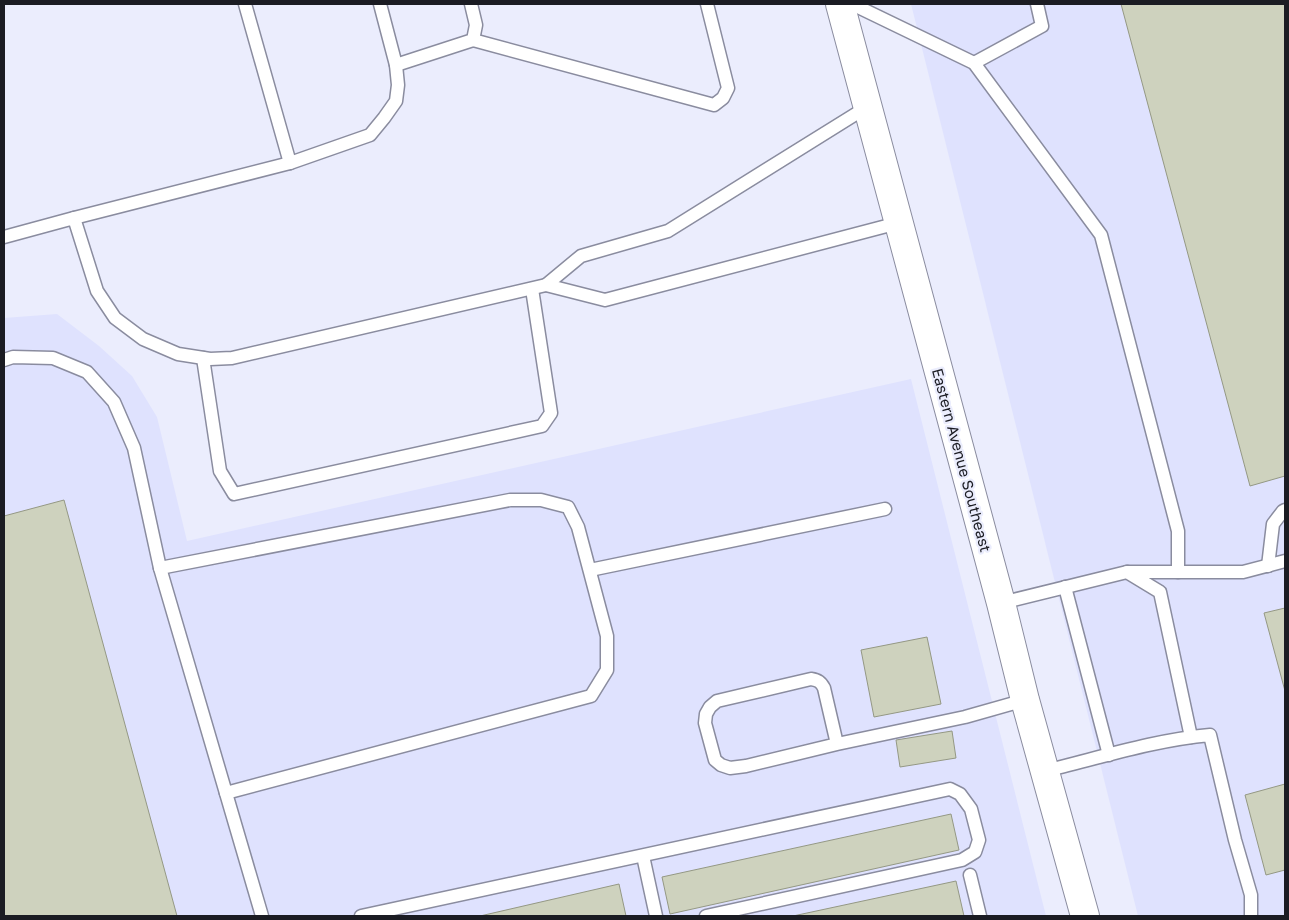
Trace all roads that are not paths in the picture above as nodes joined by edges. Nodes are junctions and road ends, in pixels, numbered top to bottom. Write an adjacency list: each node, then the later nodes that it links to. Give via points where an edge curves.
1 (245, 4): 12 (lane)
2 (380, 4): 10 (lane)
3 (470, 4): 8 (lane, via 476,25)
4 (707, 4): 8 (lane, via 728,88 714,105)
5 (840, 4): 11 (main road, Eastern Avenue Southeast)
6 (852, 4): 9 (lane)
7 (1037, 4): 9 (lane, via 1042,26)
8 (472, 40): 10 (lane)
9 (974, 63): 27 (lane, via 1101,235 1178,531)
10 (396, 65): 12 (lane, via 396,101 370,135)
11 (867, 107): 14 (main road, Eastern Avenue Southeast); 16 (lane, via 668,231 581,256)
12 (290, 163): 13 (lane)
13 (74, 218): 15 (lane); 18 (lane, via 97,291 115,318 143,339 178,354)
14 (898, 224): 16 (lane, via 605,300); 29 (main road, Eastern Avenue Southeast)
15 (4, 236)
16 (546, 285): 17 (lane)
17 (532, 289): 18 (lane, via 232,358); 18 (lane, via 551,413 542,426 234,494 220,471)
18 (203, 358)
19 (4, 360): 24 (lane, via 13,357 53,358 87,372 114,402 134,448)
20 (886, 509): 25 (lane)
21 (1285, 510): 23 (lane, via 1274,524)
22 (1285, 561): 23 (lane)
23 (1268, 566): 27 (lane, via 1243,572)
24 (160, 568): 25 (lane, via 510,500 542,500 568,507 578,527); 35 (lane)
25 (590, 570): 35 (lane, via 607,636 607,670 592,696)
26 (1127, 572): 27 (lane); 28 (lane); 31 (lane, via 1160,592)
27 (1178, 572)
28 (1065, 587): 29 (lane); 33 (lane)
29 (1001, 603): 30 (main road, Eastern Avenue Southeast)
30 (1026, 700): 32 (lane, via 965,717); 34 (main road, Eastern Avenue Southeast)
31 (1191, 737): 33 (lane); 44 (lane, via 1210,735 1251,895)
32 (837, 744): 32 (lane, via 730,768 716,760 705,723 706,714 717,701 816,680 824,688)
33 (1109, 755): 34 (lane)
34 (1045, 771): 43 (main road, Eastern Avenue Southeast)
35 (226, 793): 38 (lane)
36 (643, 856): 39 (lane); 40 (lane); 41 (lane, via 950,789 960,794 972,809 980,840 975,852 962,860)
37 (970, 874): 42 (lane)
38 (262, 916)
39 (361, 916)
40 (656, 916)
41 (706, 916)
42 (980, 916)
43 (1085, 916)
44 (1251, 916)

